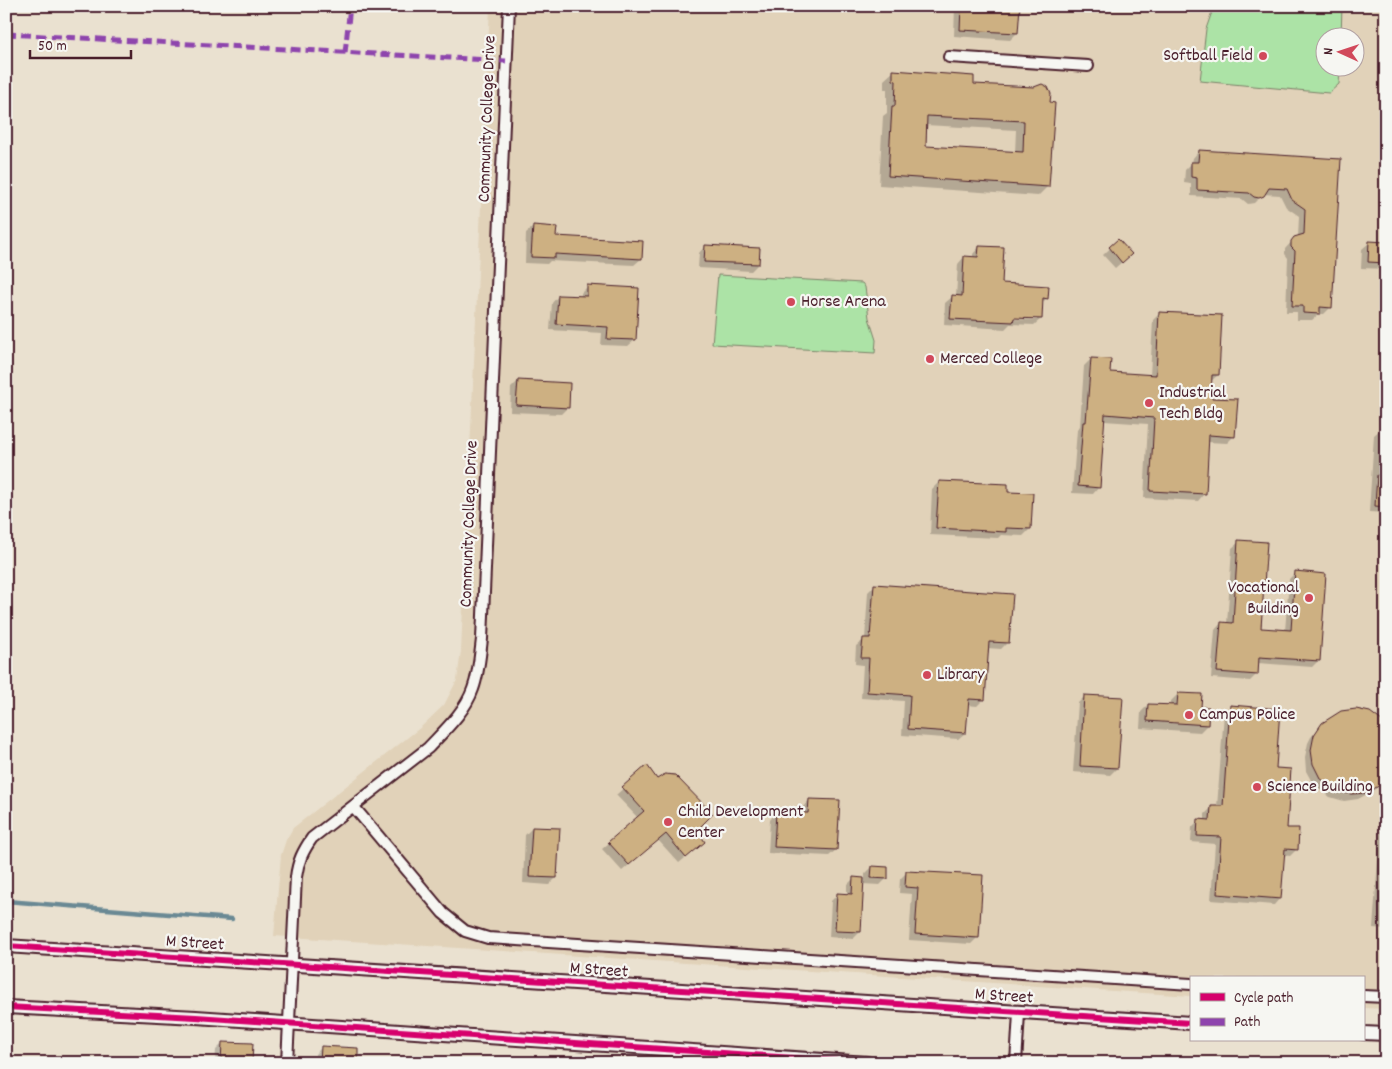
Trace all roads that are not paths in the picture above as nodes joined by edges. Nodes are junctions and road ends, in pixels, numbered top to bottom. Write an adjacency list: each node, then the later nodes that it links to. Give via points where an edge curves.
1 (509, 6): 4 (street, Community College Drive, via 482,629 477,676 466,704 428,748)
2 (949, 57): 3 (street)
3 (1088, 66)
4 (353, 806): 6 (street, Community College Drive, via 312,838 298,861); 7 (street, via 443,913 465,931 488,938)
5 (6, 946): 6 (street, M Street)
6 (291, 966): 11 (street, M Street); 13 (street, Community College Drive)
7 (1190, 984)
8 (1364, 996): 9 (street)
9 (1386, 997)
10 (6, 1006): 13 (street)
11 (1019, 1013): 12 (street, M Street); 18 (street)
12 (1190, 1023)
13 (289, 1024): 16 (street, Community College Drive); 17 (street)
14 (1364, 1033): 15 (street)
15 (1386, 1034)
16 (287, 1063)
17 (867, 1063)
18 (1016, 1063)

